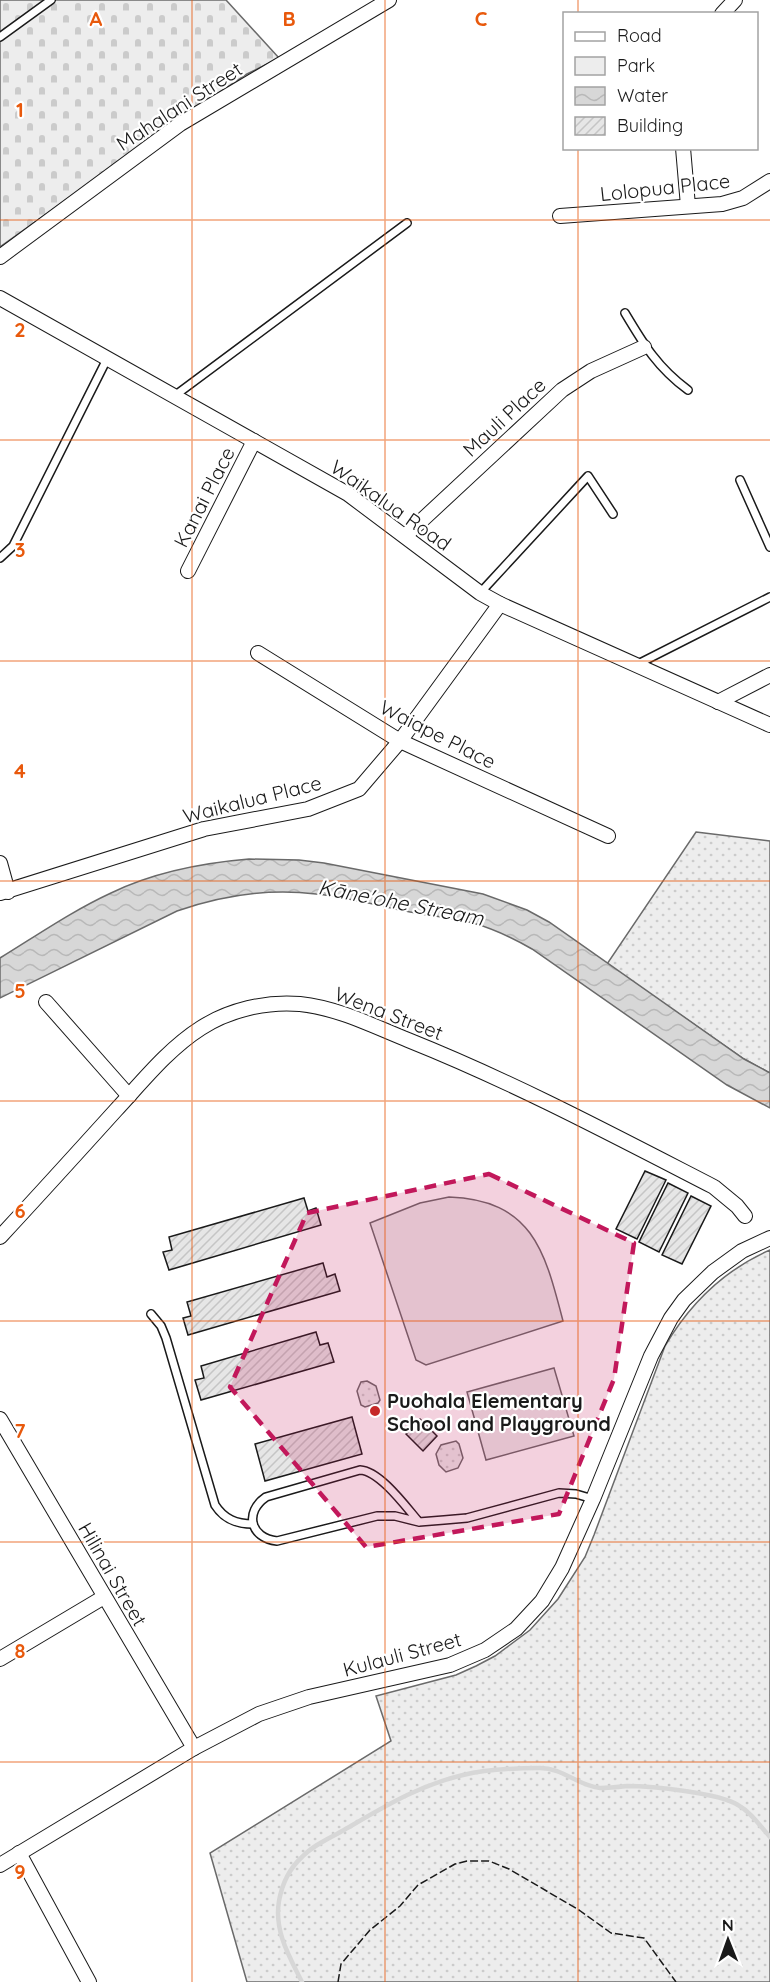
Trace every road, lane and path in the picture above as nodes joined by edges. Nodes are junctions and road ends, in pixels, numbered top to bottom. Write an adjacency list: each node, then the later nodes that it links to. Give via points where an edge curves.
1 (51, 0): 5 (lane)
2 (389, 0): 11 (street, Mahalani Street, via 180,124)
3 (735, 0): 4 (street)
4 (724, 12)
5 (0, 37)
6 (683, 150): 8 (street)
7 (770, 181): 8 (street, Lolopua Place, via 732,202)
8 (688, 206): 9 (street, Lolopua Place)
9 (560, 216)
10 (407, 223): 17 (lane)
11 (0, 257)
12 (0, 298): 15 (street, Waikalua Road)
13 (625, 313): 14 (lane)
14 (644, 347): 16 (lane, via 665,372); 21 (street, Mauli Place, via 591,371 562,390)
15 (107, 359): 17 (street, Waikalua Road); 23 (lane, via 13,546)
16 (688, 390)
17 (173, 397): 18 (street, Waikalua Road)
18 (254, 441): 21 (street, Waikalua Road, via 348,494); 24 (street, Kanai Place)
19 (740, 480): 22 (lane)
20 (613, 514): 25 (lane, via 588,476)
21 (405, 536): 25 (street, Waikalua Road)
22 (770, 547)
23 (0, 558)
24 (188, 571)
25 (480, 593): 27 (street, Waikalua Road)
26 (770, 597): 29 (lane)
27 (500, 604): 29 (street, Waikalua Road); 33 (street, Waikalua Place)
28 (258, 653): 33 (street, Waiape Place)
29 (636, 665): 31 (street, Waikalua Road)
30 (770, 675): 31 (street)
31 (718, 702): 32 (street, Waikalua Road)
32 (770, 725)
33 (400, 741): 34 (street, Waiape Place); 36 (street, Waikalua Place, via 359,789 318,806 204,829)
34 (608, 836)
35 (0, 863): 36 (street)
36 (4, 893)
37 (46, 1002): 38 (street)
38 (129, 1096): 39 (street, Wena Street, via 175,1047 218,1019 266,1005 315,1006 458,1060 543,1100 714,1187); 40 (street, Wena Street)
39 (745, 1216)
40 (0, 1237)
41 (770, 1238): 44 (street, Kulauli Street, via 742,1251 713,1272 671,1318 651,1356)
42 (151, 1314): 46 (lane, via 166,1338 215,1505 230,1520)
43 (0, 1419): 47 (street, Hilinai Street)
44 (593, 1499): 45 (lane, via 559,1493 467,1518); 49 (street, Kulauli Street, via 553,1585 530,1615 501,1640 450,1665 283,1705)
45 (420, 1522): 46 (lane, via 377,1516 277,1541 261,1535); 46 (lane, via 376,1475 360,1470 266,1497 256,1506)
46 (253, 1524)
47 (104, 1597): 48 (street); 49 (street, Hilinai Street)
48 (0, 1659)
49 (194, 1748): 50 (street, Kulauli Street)
50 (19, 1853): 51 (street, Kulauli Street); 52 (street)
51 (0, 1865)
52 (89, 1982)

